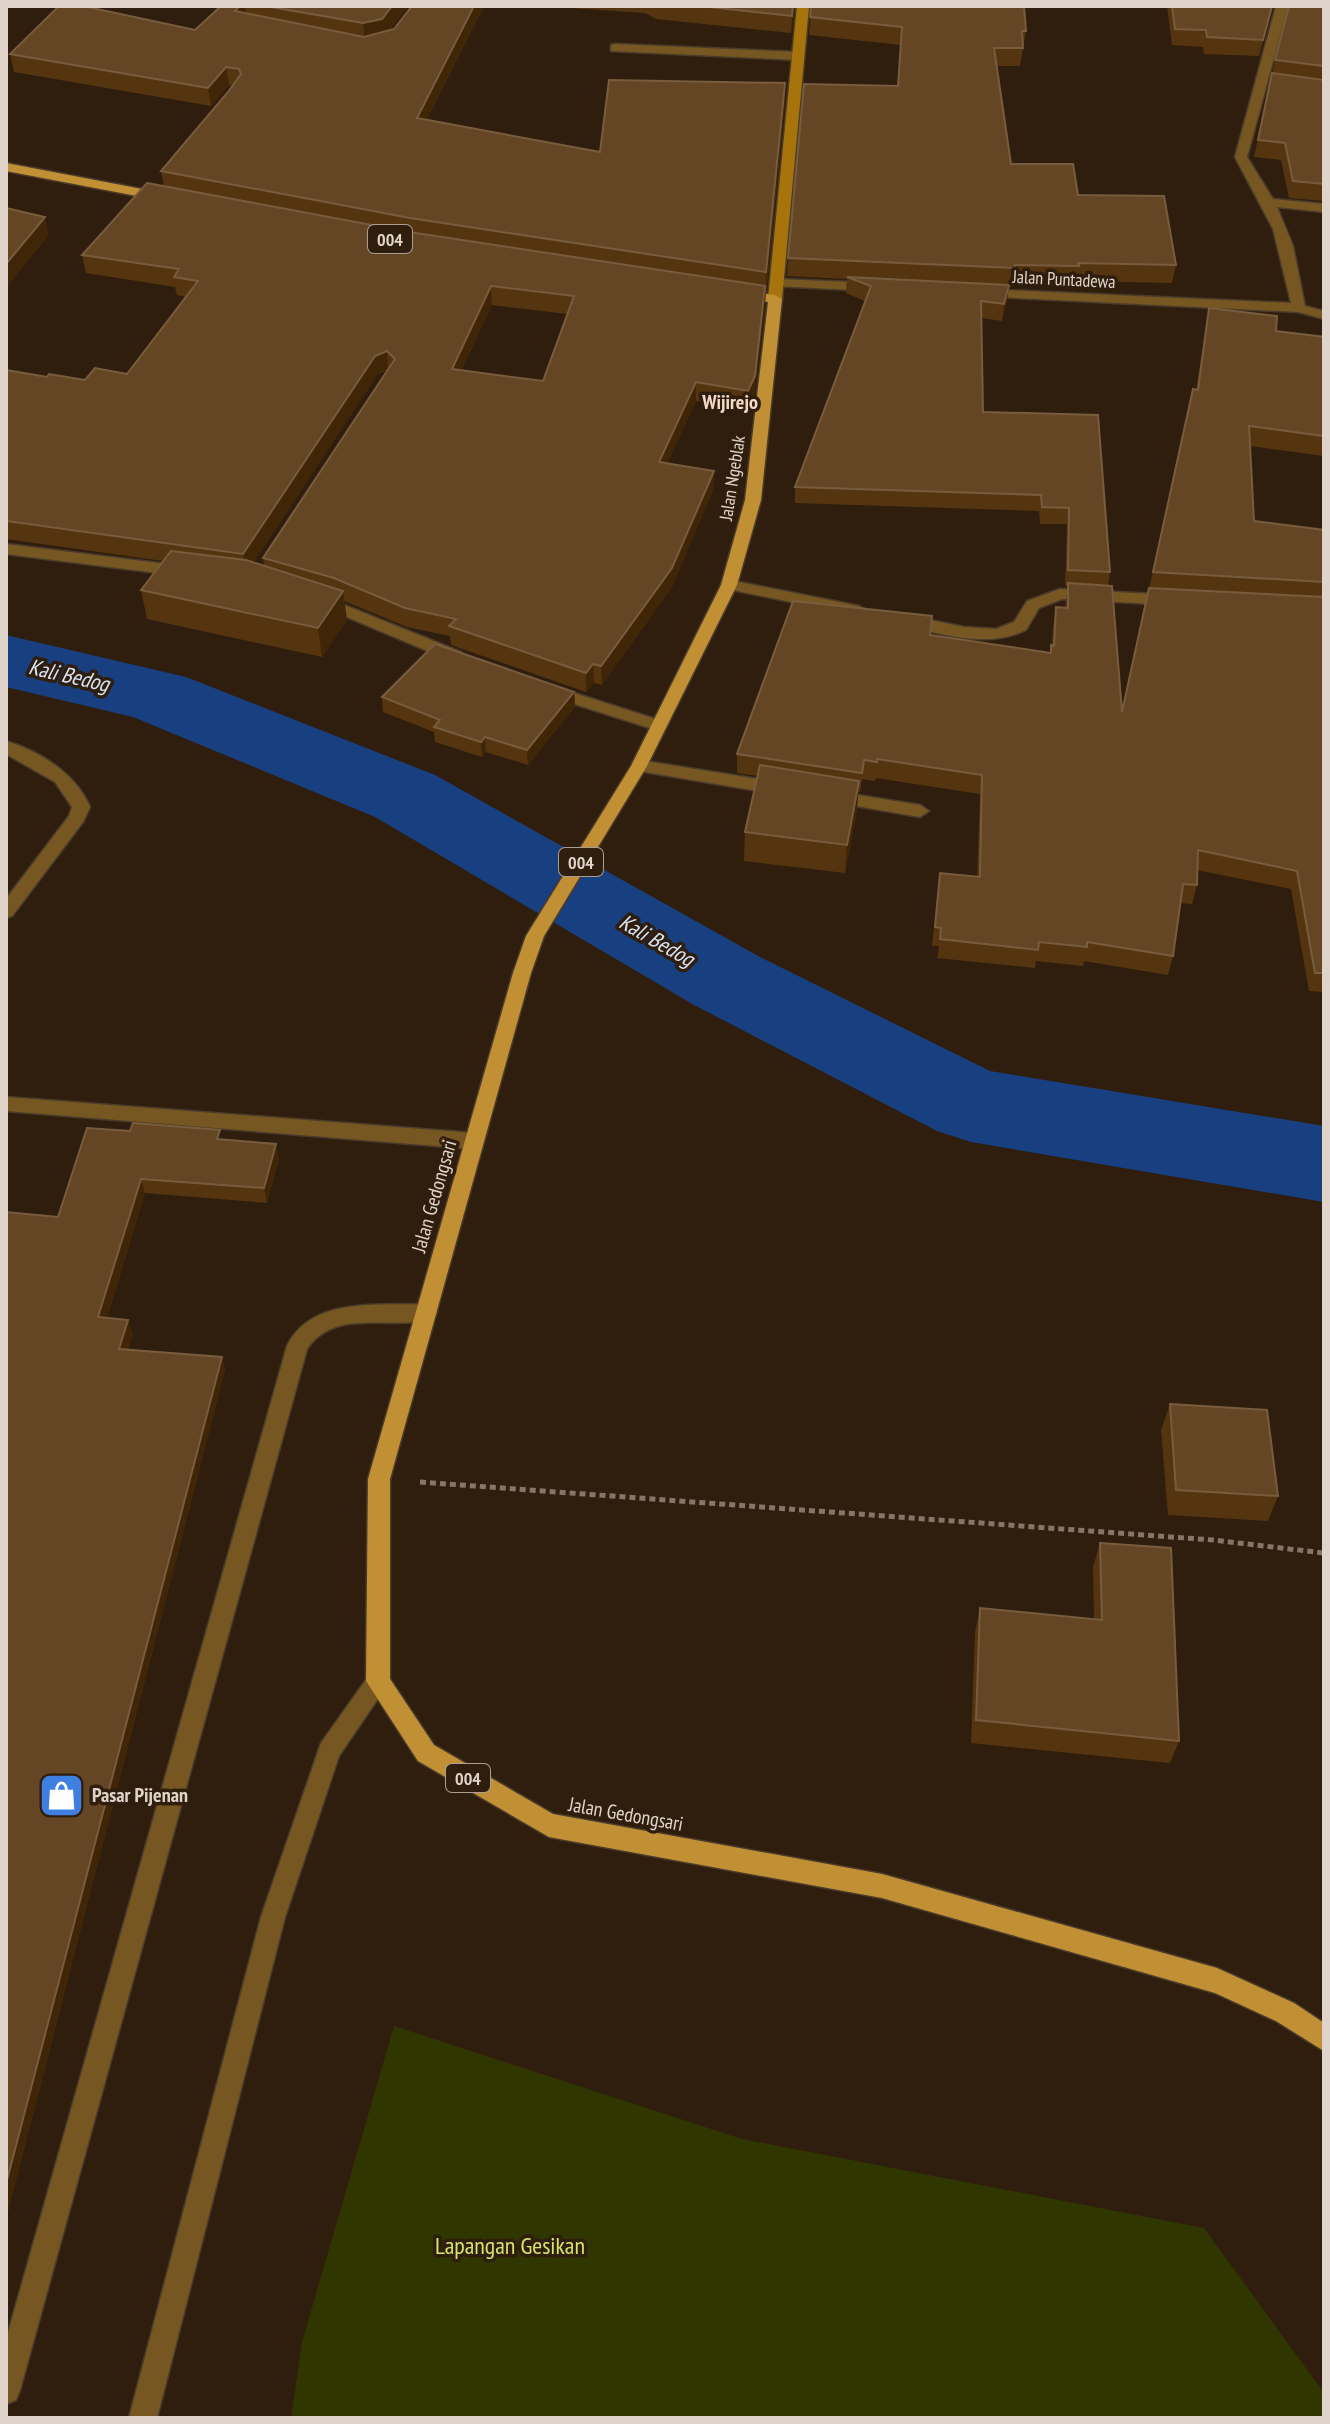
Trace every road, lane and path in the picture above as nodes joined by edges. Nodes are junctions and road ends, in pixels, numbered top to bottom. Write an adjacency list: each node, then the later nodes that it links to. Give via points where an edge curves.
1 (803, 6): 4 (main road, Jalan Ngeblak)
2 (1282, 6): 5 (street)
3 (615, 48): 4 (street)
4 (798, 56): 11 (main road, Jalan Ngeblak)
5 (1261, 82): 6 (street); 9 (street, via 1241,157)
6 (1277, 84)
7 (6, 167): 8 (main road, via 155,189)
8 (181, 200)
9 (1272, 203): 10 (street); 16 (street, via 1291,259)
10 (1324, 208)
11 (779, 283): 12 (street); 15 (main road, Jalan Ngeblak)
12 (889, 288)
13 (968, 292): 16 (street, Jalan Puntadewa)
14 (730, 293): 15 (main road)
15 (775, 299): 20 (main road, Jalan Ngeblak / 004, via 753,500)
16 (1299, 308): 17 (street, Jalan Puntadewa)
17 (1324, 315)
18 (6, 549): 19 (street)
19 (206, 575)
20 (729, 585): 22 (street, via 975,634 1012,631 1023,624 1033,605 1060,594); 25 (main road, Jalan Ngeblak / 004)
21 (298, 594): 23 (street, via 377,621)
22 (1184, 601)
23 (472, 663)
24 (535, 686): 25 (street)
25 (659, 726): 27 (main road, Jalan Ngeblak / 004)
26 (6, 747): 29 (street, via 59,777 81,807)
27 (639, 766): 28 (street); 30 (main road, Jalan Ngeblak / 004)
28 (920, 811)
29 (6, 912)
30 (535, 936): 32 (main road, Jalan Gedongsari / 004)
31 (6, 1104): 32 (street)
32 (474, 1141): 33 (main road, Jalan Gedongsari / 004)
33 (427, 1312): 34 (main road, Jalan Gedongsari / 004); 38 (street, via 338,1316 308,1330 297,1346)
34 (379, 1479): 35 (path, via 1213,1540); 36 (main road, Jalan Gedongsari / 004)
35 (1324, 1553)
36 (378, 1681): 37 (main road, Jalan Gedongsari / 004, via 426,1753 549,1825 882,1886 1217,1981 1285,2012); 39 (street, via 329,1751 273,1917)
37 (1324, 2038)
38 (6, 2390)
39 (143, 2418)

